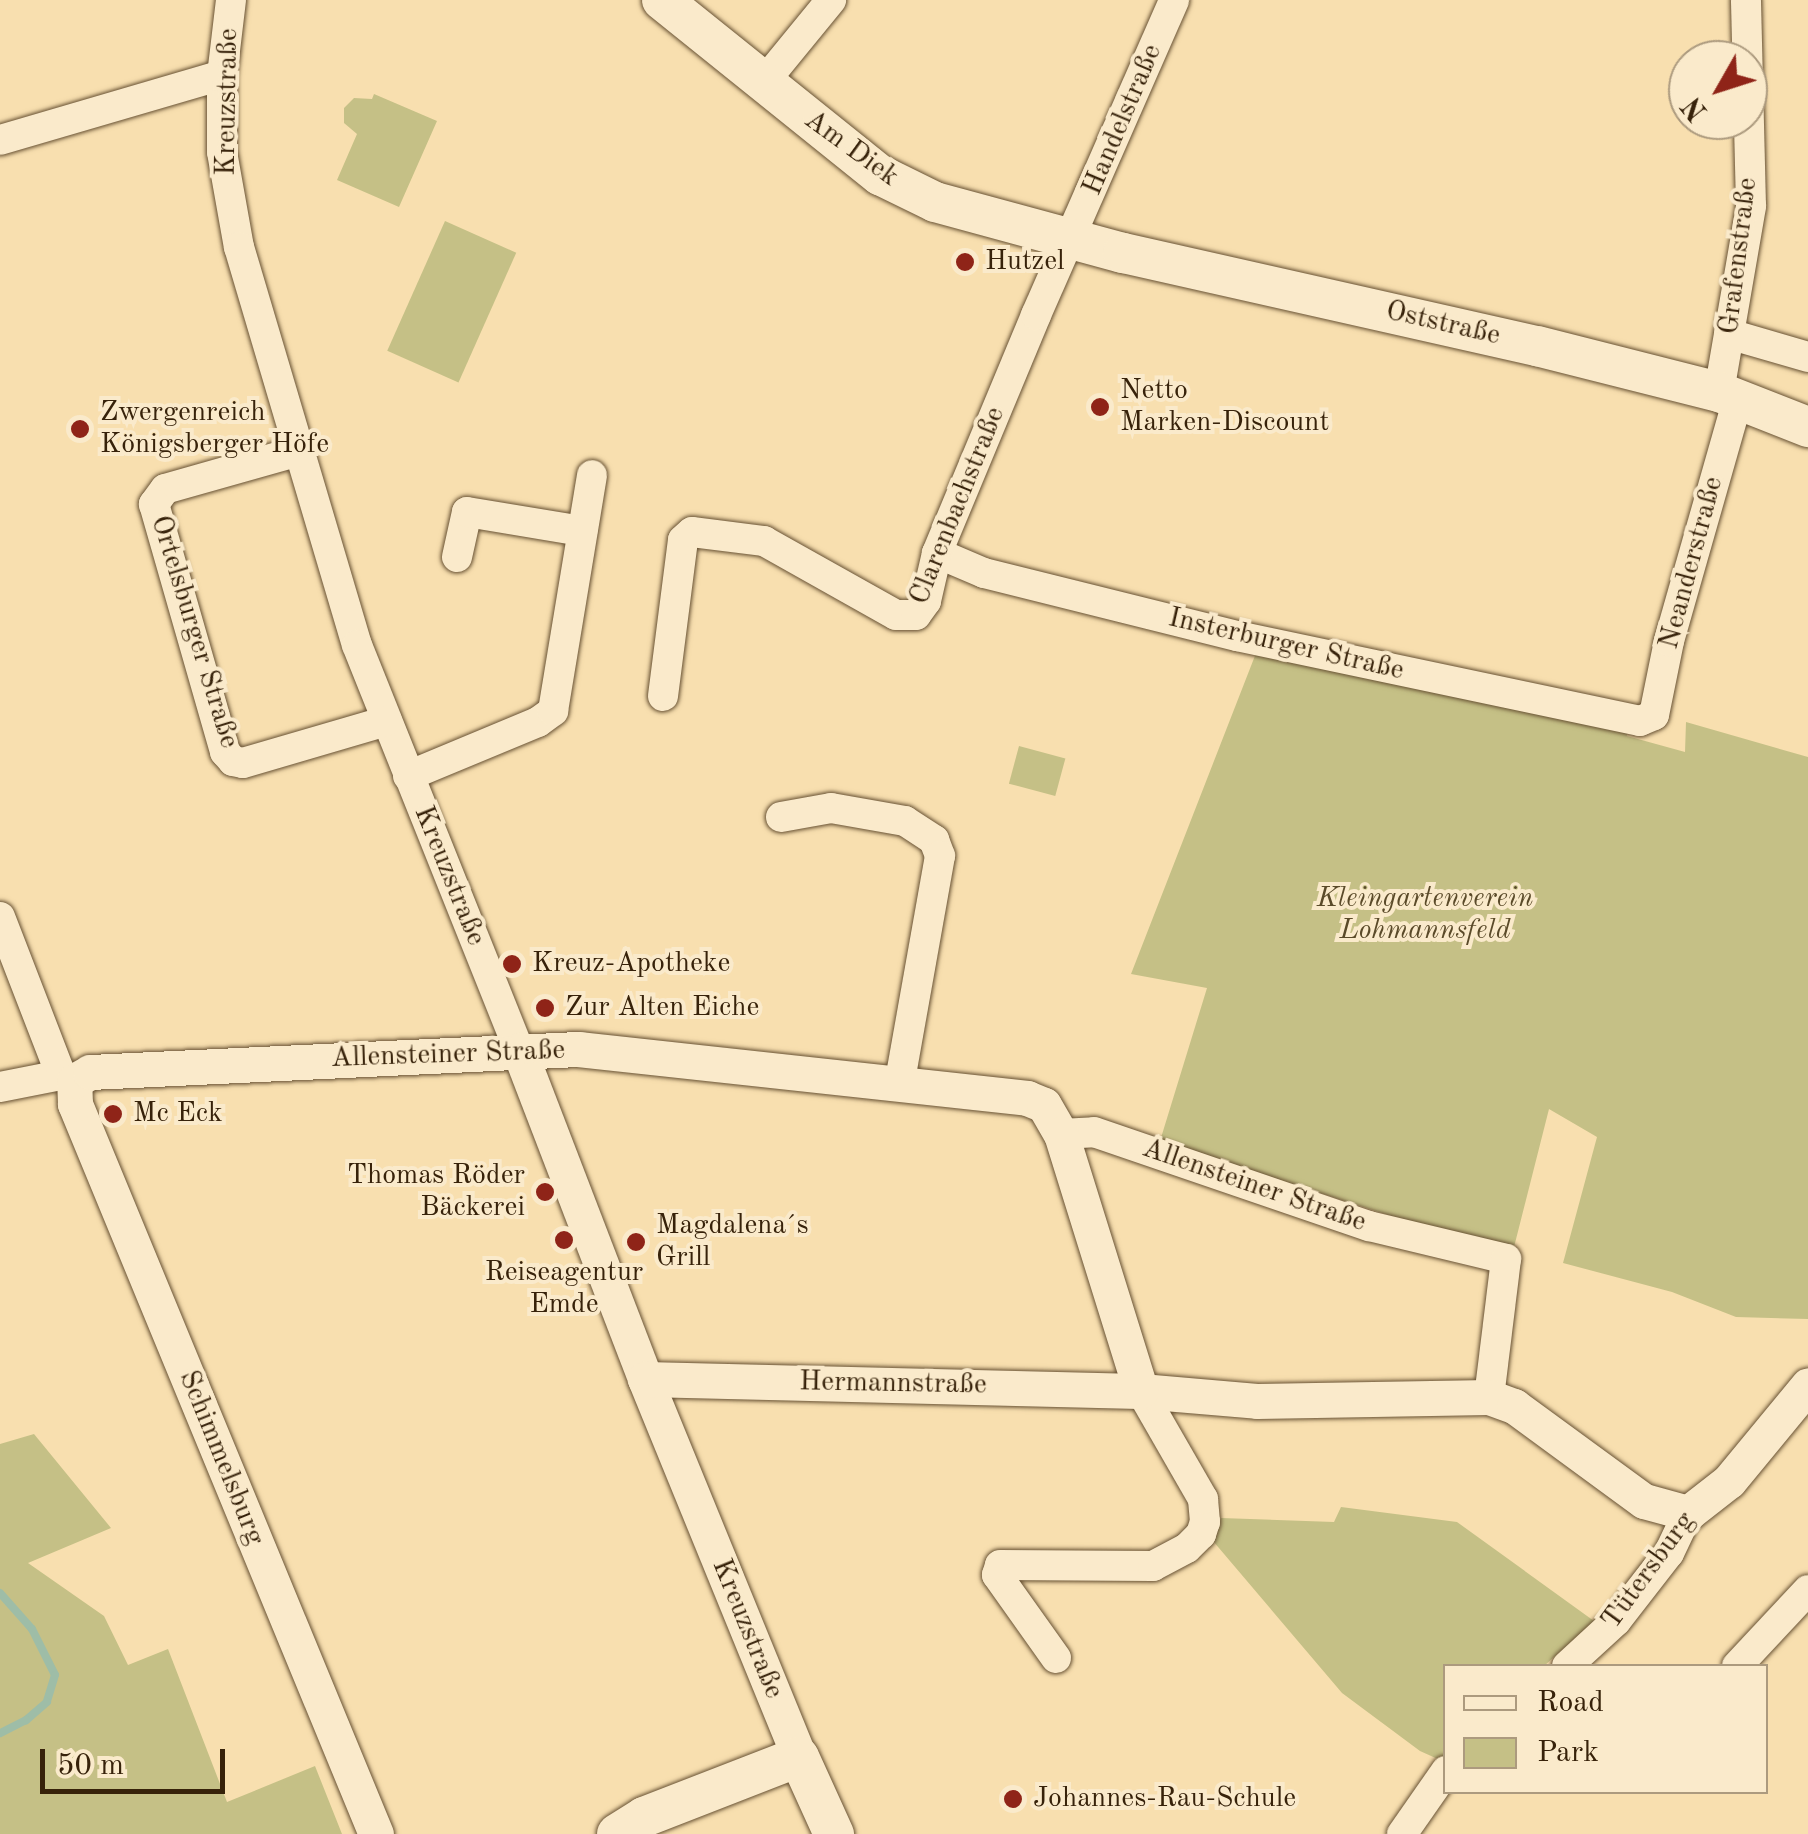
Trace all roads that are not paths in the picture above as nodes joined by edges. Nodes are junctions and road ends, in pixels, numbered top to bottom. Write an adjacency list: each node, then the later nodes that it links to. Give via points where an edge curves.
1 (231, 0): 6 (street, Kreuzstraße)
2 (662, 0): 7 (main road, Am Diek)
3 (830, 0): 7 (street)
4 (1174, 0): 9 (street, Handelstraße)
5 (1746, 0): 10 (street, Grafenstraße, via 1751,206)
6 (222, 75): 8 (street); 14 (street, Kreuzstraße, via 228,198)
7 (764, 82): 9 (main road, Am Diek, via 896,185)
8 (0, 140)
9 (1072, 239): 12 (main road, Oststraße); 17 (street, Clarenbachstraße)
10 (1729, 334): 11 (street); 12 (street, Grafenstraße)
11 (1808, 357)
12 (1728, 395): 13 (main road, Oststraße); 21 (street, Neanderstraße, via 1654,715)
13 (1808, 427)
14 (300, 451): 20 (street, Kreuzstraße); 20 (street, Ortelsburger Straße, via 164,489 154,504 225,752 243,762)
15 (592, 475): 16 (street)
16 (582, 531): 18 (street, via 466,512); 22 (street, via 553,711)
17 (937, 553): 19 (street, Clarenbachstraße, via 926,601 906,618 764,541 686,534); 21 (street, Insterburger Straße, via 984,573 1237,636)
18 (458, 557)
19 (663, 696)
20 (386, 720): 22 (street, Kreuzstraße)
21 (1640, 721)
22 (408, 776): 25 (street, Kreuzstraße)
23 (782, 817): 27 (street, via 830,808 905,821 934,840 940,856)
24 (0, 917): 26 (street)
25 (519, 1050): 26 (street, Allensteiner Straße); 27 (street, Allensteiner Straße); 30 (street, Kreuzstraße)
26 (68, 1078): 28 (street, Allensteiner Straße); 41 (street, Schimmelsburg)
27 (900, 1081): 29 (street, Allensteiner Straße, via 1027,1098 1044,1104)
28 (0, 1088)
29 (1061, 1134): 32 (street); 33 (street, Allensteiner Straße, via 1094,1132 1369,1226 1506,1259)
30 (645, 1379): 32 (street, Hermannstraße); 39 (street, Kreuzstraße)
31 (1808, 1385): 34 (street, Tütersburg, via 1729,1481)
32 (1141, 1391): 33 (street, Hermannstraße, via 1257,1401); 36 (street, via 1204,1499 1201,1534 1153,1566 1000,1565 997,1575)
33 (1489, 1398): 34 (street, Hermannstraße, via 1514,1406 1644,1501)
34 (1688, 1513): 37 (street, Tütersburg, via 1670,1553 1616,1621)
35 (1808, 1590): 38 (street)
36 (1056, 1658)
37 (1569, 1664)
38 (1740, 1664)
39 (799, 1757): 42 (main road, via 644,1817); 43 (main road, Kreuzstraße)
40 (1443, 1775): 44 (street)
41 (376, 1834)
42 (618, 1834)
43 (834, 1834)
44 (1402, 1834)

